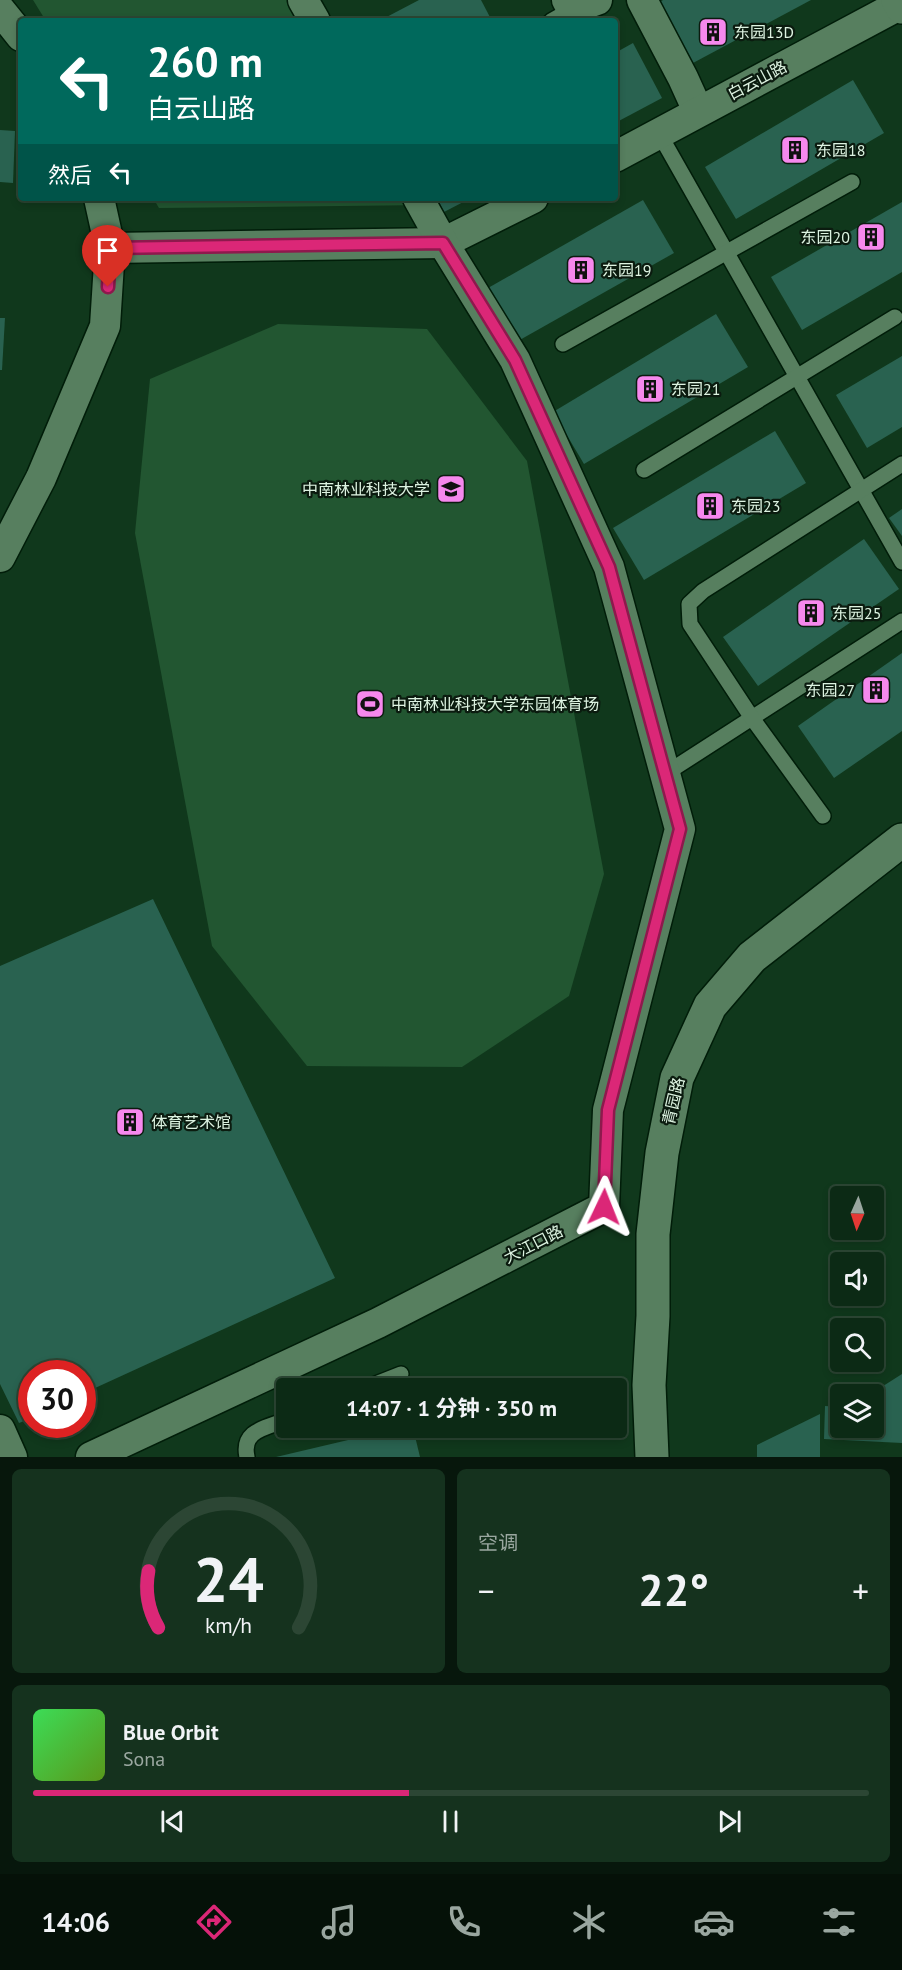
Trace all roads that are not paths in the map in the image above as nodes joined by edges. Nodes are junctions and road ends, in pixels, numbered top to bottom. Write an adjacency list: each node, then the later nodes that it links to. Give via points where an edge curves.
1 (642, 0): 5 (street)
2 (900, 4): 5 (street, 白云山路)
3 (0, 10): 4 (street)
4 (18, 32)
5 (698, 111): 6 (street, 白云山路)
6 (660, 135): 7 (street, 白云山路); 14 (lane)
7 (618, 156)
8 (852, 182): 14 (lane)
9 (100, 201): 13 (street)
10 (420, 201): 12 (street, 大江口路)
11 (527, 201): 12 (street)
12 (443, 243): 13 (street); 25 (street, 大江口路, via 515,360 609,567)
13 (110, 248): 21 (street, via 105,326 41,478)
14 (726, 253): 16 (lane); 17 (lane)
15 (895, 317): 17 (lane)
16 (563, 344)
17 (797, 377): 19 (lane); 20 (lane)
18 (902, 464): 20 (lane)
19 (644, 470)
20 (861, 490): 22 (lane); 24 (lane, via 689,604 690,624)
21 (0, 557)
22 (902, 562)
23 (902, 621): 24 (lane)
24 (752, 718): 25 (lane); 26 (lane)
25 (666, 774): 33 (street, 大江口路, via 680,829 608,1110 604,1207 378,1323)
26 (822, 816)
27 (902, 840): 35 (street, 青园路, via 752,957 711,1006 677,1078 662,1153 653,1234 649,1385)
28 (401, 1374): 29 (lane)
29 (391, 1378)
30 (276, 1424): 34 (lane, via 247,1438)
31 (0, 1430): 32 (street)
32 (12, 1457)
33 (91, 1457)
34 (247, 1457)
35 (652, 1457)

